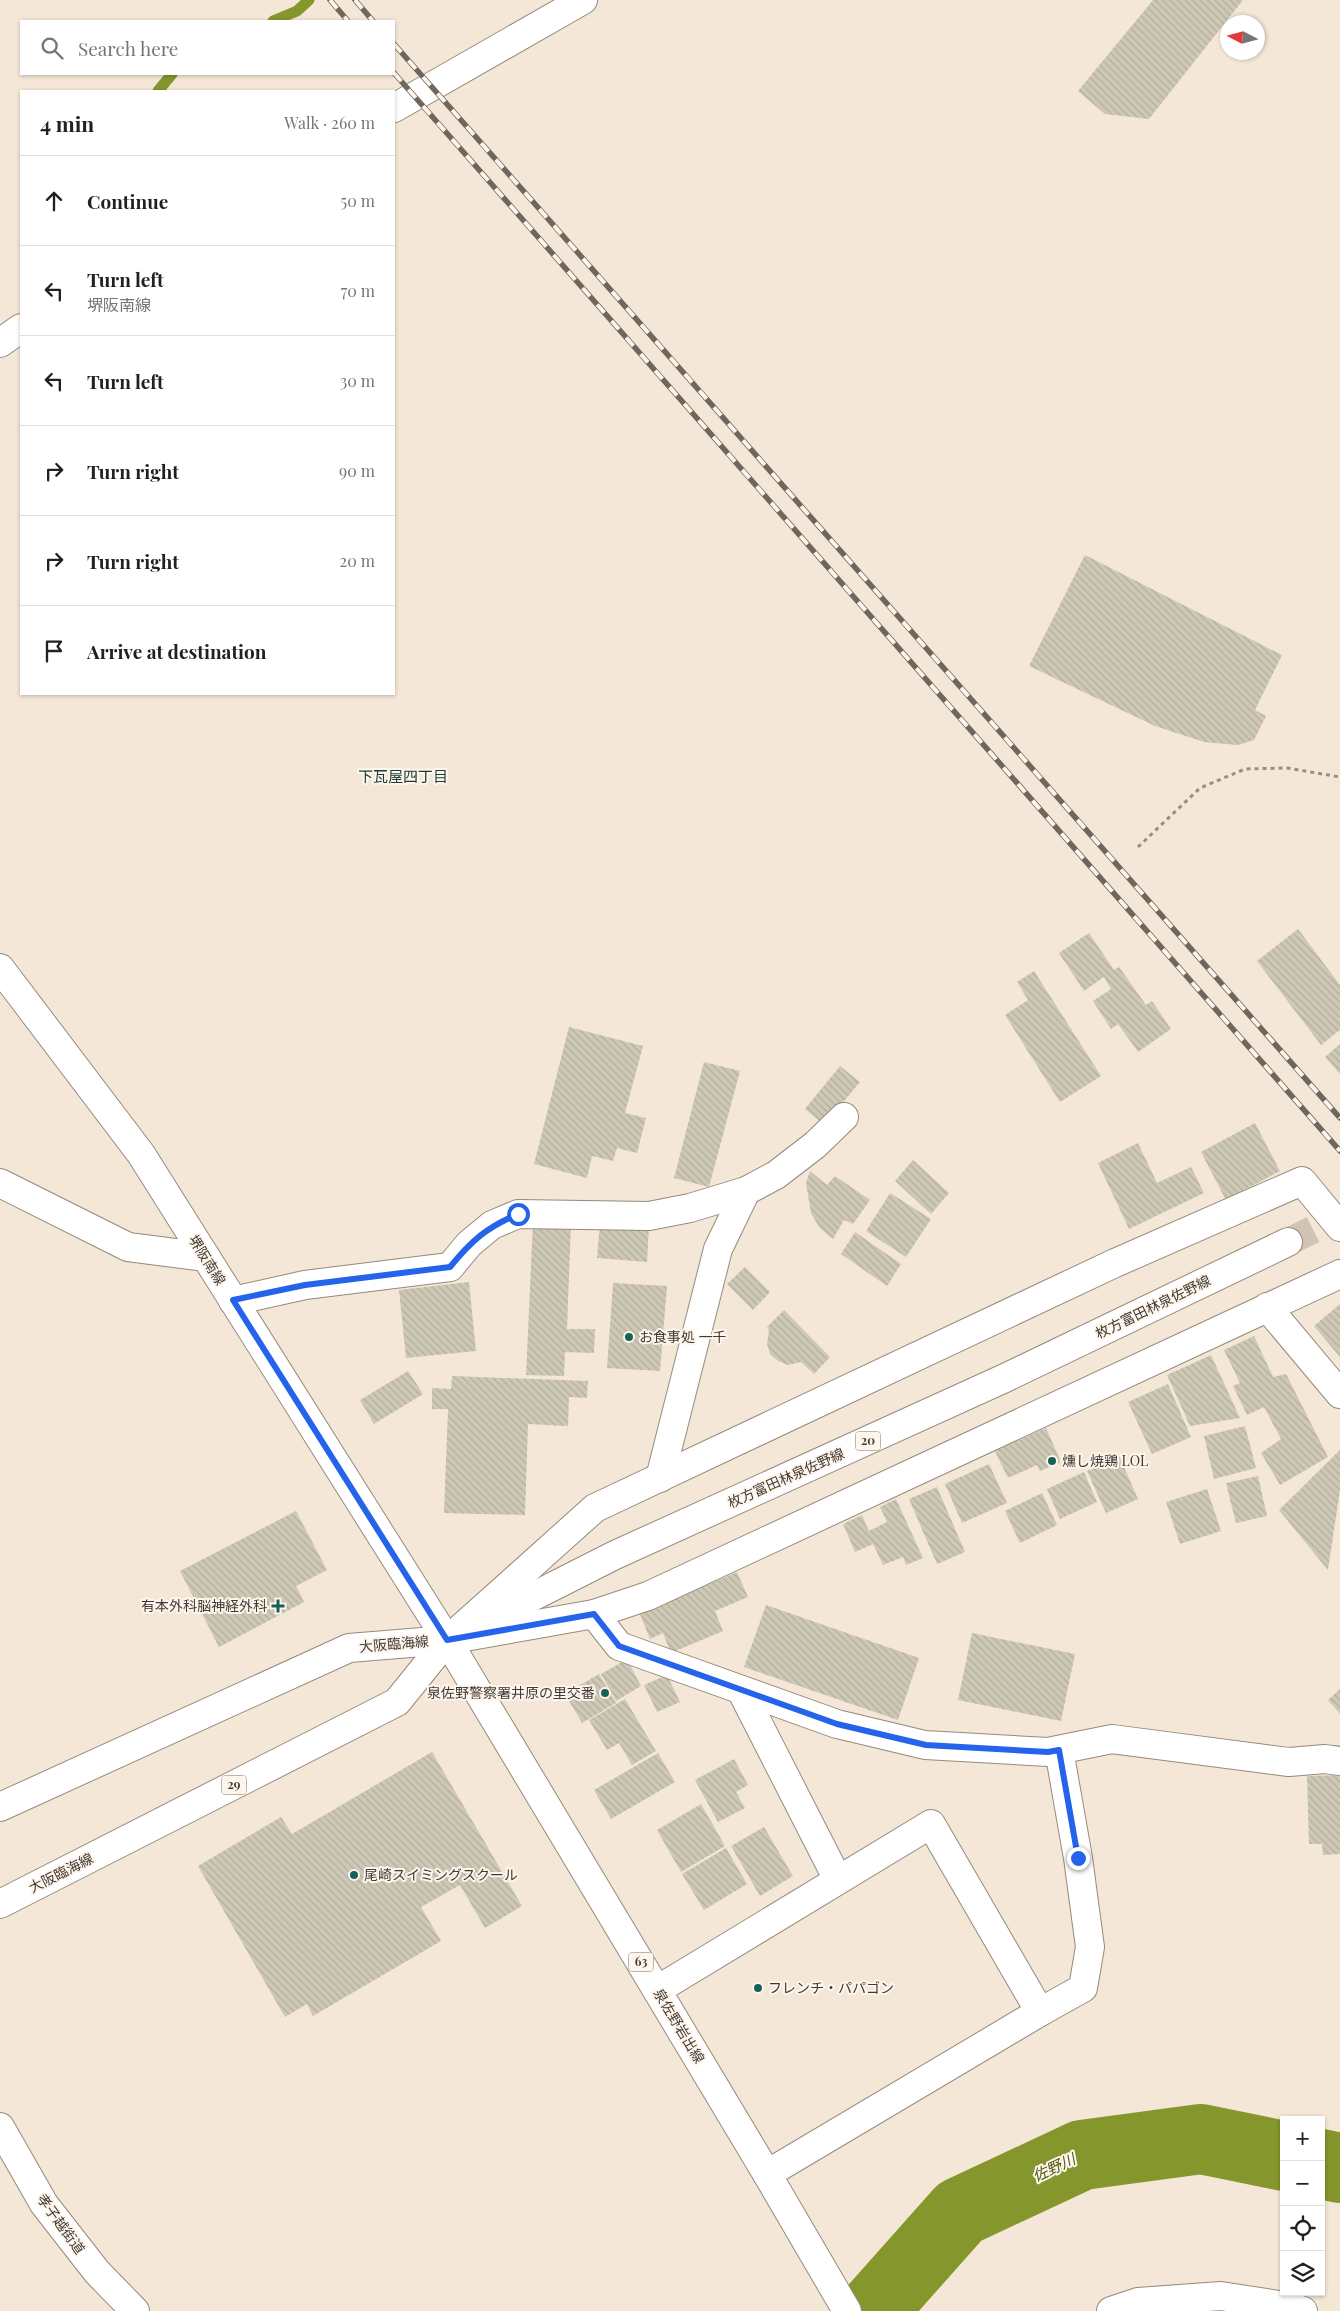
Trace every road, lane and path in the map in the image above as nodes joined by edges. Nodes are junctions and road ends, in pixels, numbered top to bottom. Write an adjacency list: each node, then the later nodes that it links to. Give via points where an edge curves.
1 (584, 0): 2 (street)
2 (395, 107)
3 (20, 329): 4 (street)
4 (0, 343)
5 (1340, 777): 6 (path, via 1287,768 1245,769 1200,788)
6 (1138, 846)
7 (0, 968): 13 (street, 堺阪南線, via 141,1154)
8 (844, 1117): 10 (street, via 776,1176)
9 (0, 1183): 13 (street, via 128,1247)
10 (746, 1190): 15 (street, via 690,1208 649,1216 518,1214 492,1226 469,1244 450,1267 305,1285); 18 (street, via 718,1249)
11 (1340, 1227): 18 (street, via 1302,1181 1115,1263)
12 (1288, 1242): 20 (street, 枚方富田林泉佐野線 / 20, via 1006,1378 615,1555)
13 (206, 1258): 15 (street, 堺阪南線)
14 (1340, 1274): 16 (street)
15 (233, 1300): 20 (street, 堺阪南線)
16 (1267, 1307): 17 (street); 19 (street, via 648,1596)
17 (1340, 1394)
18 (660, 1478): 20 (street, via 595,1508)
19 (594, 1614): 20 (street); 21 (street, via 619,1646)
20 (447, 1640): 24 (street, 大阪臨海線, via 349,1648); 26 (street, 大阪臨海線 / 29, via 397,1702); 27 (street, 泉佐野岩出線 / 63)
21 (741, 1690): 22 (street, via 837,1724 926,1745); 25 (street)
22 (1059, 1750): 23 (street, via 1112,1739 1289,1762); 28 (street, via 1090,1947 1083,1988)
23 (1340, 1761)
24 (0, 1807)
25 (838, 1880): 27 (street); 28 (street, via 931,1824)
26 (0, 1904)
27 (657, 1990): 30 (street, 泉佐野岩出線 / 63)
28 (1040, 2012): 30 (street)
29 (0, 2127): 31 (street, 孝子越街道, via 44,2204 97,2272)
30 (767, 2174): 32 (street, 泉佐野岩出線 / 63)
31 (135, 2311)
32 (847, 2311)
33 (1111, 2311): 34 (street, via 1138,2302 1221,2296)
34 (1302, 2311)

